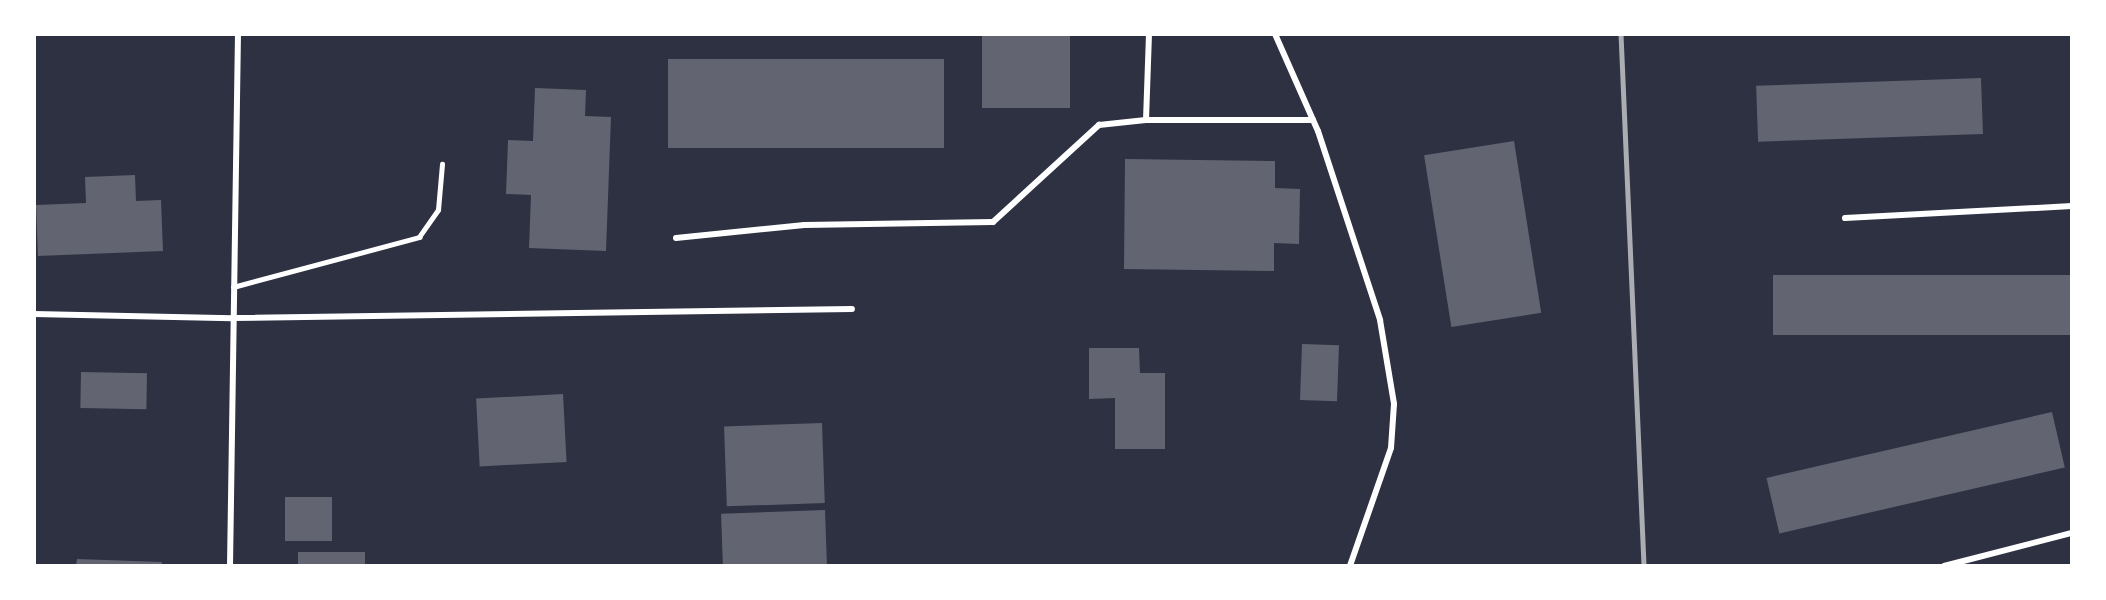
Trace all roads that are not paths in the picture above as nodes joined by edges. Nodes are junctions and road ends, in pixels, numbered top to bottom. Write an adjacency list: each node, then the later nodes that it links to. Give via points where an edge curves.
1 (238, 34): 10 (street)
2 (1149, 34): 4 (street)
3 (1275, 34): 5 (street)
4 (1146, 120): 5 (street); 9 (street, via 1099,125 993,222 804,225)
5 (1313, 120): 16 (street, via 1380,320 1394,404 1391,448)
6 (442, 164): 10 (lane, via 438,210 419,237)
7 (2072, 206): 8 (street)
8 (1845, 218)
9 (676, 238)
10 (233, 287): 13 (street)
11 (852, 309): 13 (street)
12 (34, 314): 13 (street)
13 (232, 318): 15 (street)
14 (2072, 533): 17 (street)
15 (230, 566)
16 (1350, 566)
17 (1944, 566)

